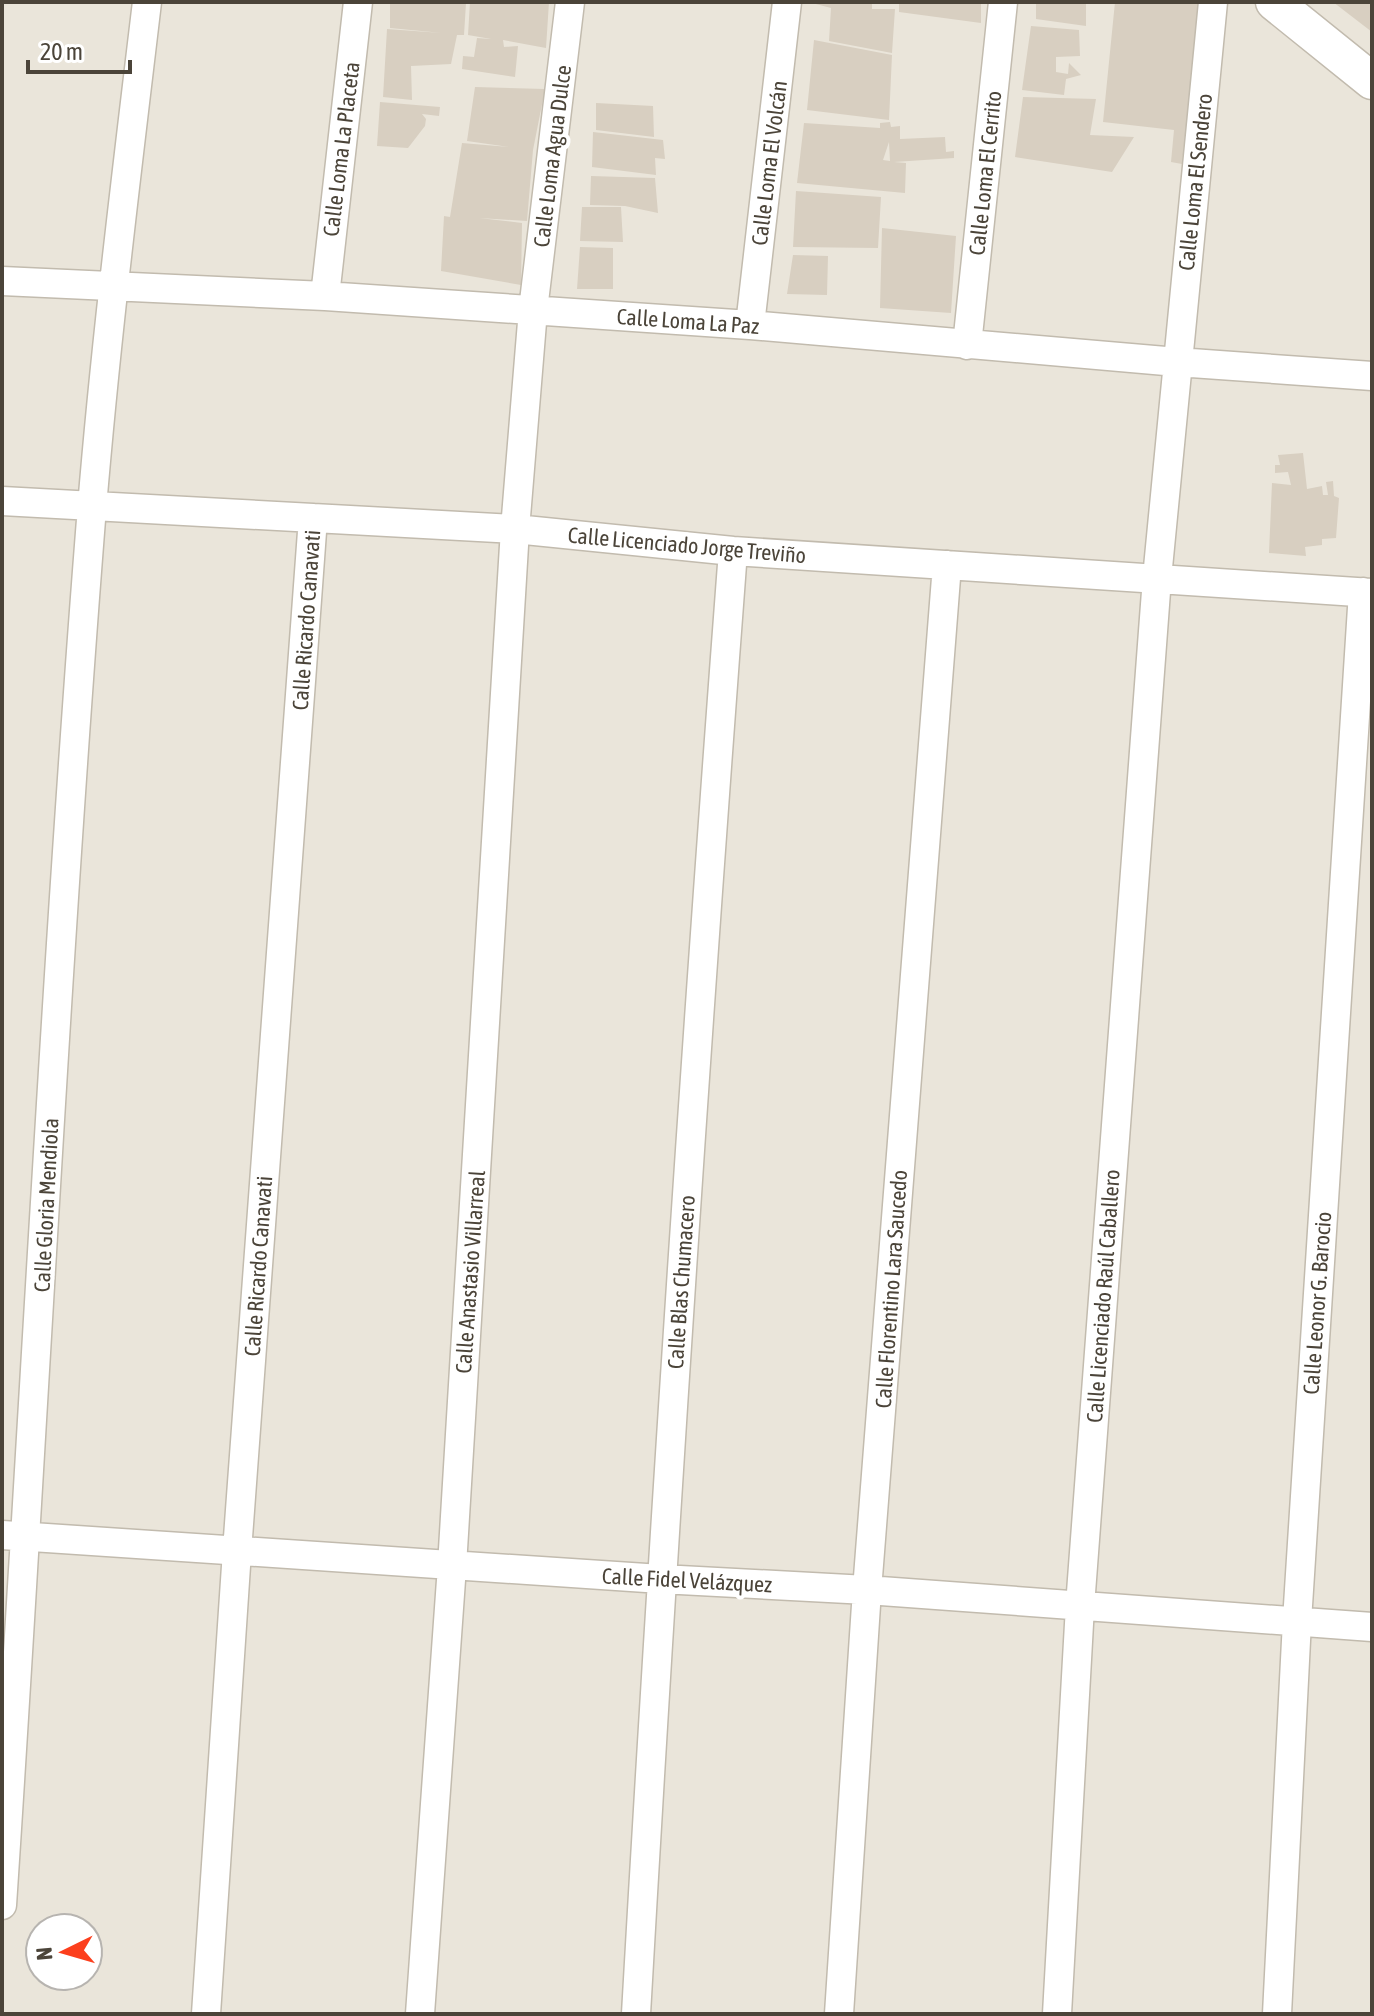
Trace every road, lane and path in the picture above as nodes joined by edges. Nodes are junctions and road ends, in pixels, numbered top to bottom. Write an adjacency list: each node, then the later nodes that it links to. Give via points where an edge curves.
1 (147, 2): 10 (street, Calle Gloria Mendiola)
2 (358, 2): 11 (street, Calle Loma La Placeta)
3 (570, 2): 12 (street, Calle Loma Agua Dulce)
4 (787, 2): 13 (street, Calle Loma El Volcán)
5 (1003, 2): 14 (street, Calle Loma El Cerrito)
6 (1213, 2): 15 (street, Calle Loma El Sendero)
7 (1274, 2): 8 (street)
8 (1372, 81)
9 (2, 281): 10 (street, Calle Loma La Paz)
10 (114, 286): 11 (street, Calle Loma La Paz); 18 (street, Calle Gloria Mendiola)
11 (325, 296): 12 (street, Calle Loma La Paz)
12 (533, 310): 13 (street, Calle Loma La Paz); 20 (street, Calle Loma Agua Dulce)
13 (750, 325): 14 (street, Calle Loma La Paz)
14 (967, 345): 15 (street, Calle Loma La Paz)
15 (1177, 362): 16 (street, Calle Loma La Paz); 23 (street, Calle Loma El Sendero)
16 (1372, 376)
17 (2, 501): 18 (street, Calle Licenciado Jorge Treviño)
18 (92, 506): 19 (street, Calle Licenciado Jorge Treviño); 25 (street, Calle Gloria Mendiola)
19 (313, 518): 20 (street, Calle Licenciado Jorge Treviño); 26 (street, Calle Ricardo Canavati)
20 (515, 529): 21 (street, Calle Licenciado Jorge Treviño); 27 (street, Calle Anastasio Villarreal)
21 (733, 551): 22 (street, Calle Licenciado Jorge Treviño); 28 (street, Calle Blas Chumacero)
22 (947, 565): 23 (street, Calle Licenciado Jorge Treviño); 29 (street, Calle Florentino Lara Saucedo)
23 (1157, 578): 24 (street, Calle Licenciado Jorge Treviño); 30 (street, Calle Licenciado Raúl Caballero)
24 (1368, 592): 31 (street, Calle Leonor G. Barocio)
25 (14, 1536): 26 (street, Calle Fidel Velázquez); 33 (street, Calle Gloria Mendiola)
26 (237, 1551): 27 (street, Calle Fidel Velázquez); 34 (street, Calle Ricardo Canavati)
27 (452, 1566): 28 (street, Calle Fidel Velázquez); 35 (street, Calle Anastasio Villarreal)
28 (661, 1579): 29 (street, Calle Fidel Velázquez); 36 (street, Calle Blas Chumacero)
29 (867, 1590): 30 (street, Calle Fidel Velázquez); 37 (street, Calle Florentino Lara Saucedo)
30 (1080, 1606): 31 (street, Calle Fidel Velázquez); 38 (street, Calle Licenciado Raúl Caballero)
31 (1297, 1621): 32 (street, Calle Fidel Velázquez); 39 (street, Calle Leonor G. Barocio)
32 (1372, 1627)
33 (2, 1905)
34 (206, 2014)
35 (420, 2014)
36 (636, 2014)
37 (839, 2014)
38 (1057, 2014)
39 (1277, 2014)

